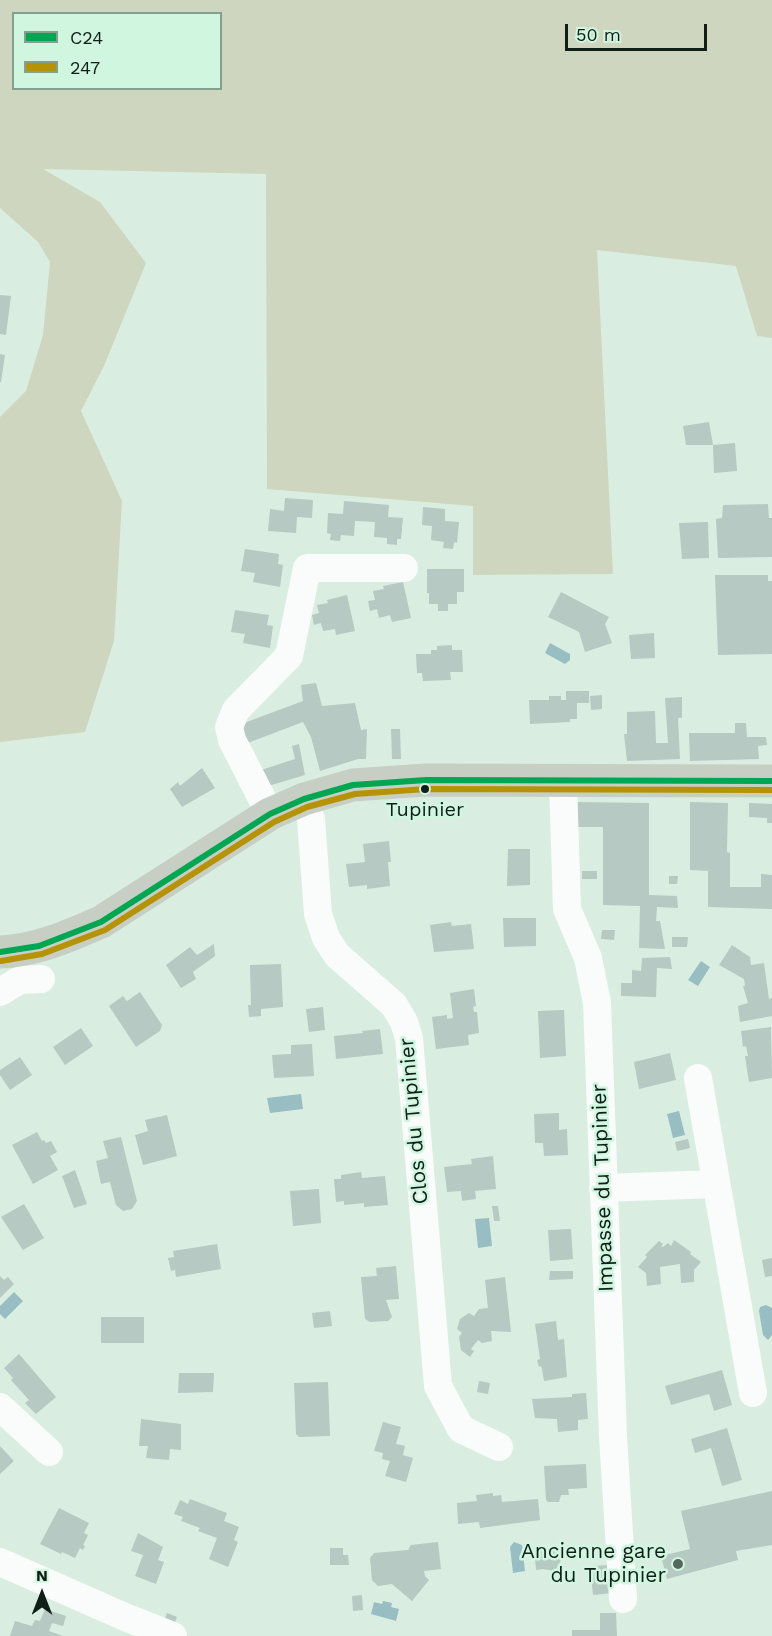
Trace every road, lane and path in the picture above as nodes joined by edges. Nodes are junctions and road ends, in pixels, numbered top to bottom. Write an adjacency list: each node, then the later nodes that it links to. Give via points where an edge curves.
1 (404, 568): 5 (street, via 307,568 289,656 236,710 229,727)
2 (563, 781): 3 (main road); 4 (main road, via 397,780 353,785); 11 (street, Impasse du Tupinier, via 567,909 588,957 597,1003)
3 (772, 781)
4 (304, 799): 5 (main road); 14 (street, Clos du Tupinier, via 311,819 318,914 326,938 337,955 394,1005 409,1038 438,1386 461,1429)
5 (270, 814): 6 (main road, via 101,922 40,945)
6 (0, 952)
7 (41, 979): 8 (street, via 20,980)
8 (0, 992)
9 (698, 1078): 10 (street)
10 (716, 1184): 11 (street); 12 (street)
11 (603, 1188): 17 (street, Impasse du Tupinier)
12 (753, 1393)
13 (0, 1407): 15 (street)
14 (499, 1448)
15 (49, 1452)
16 (0, 1562): 18 (street)
17 (623, 1599)
18 (173, 1636)

